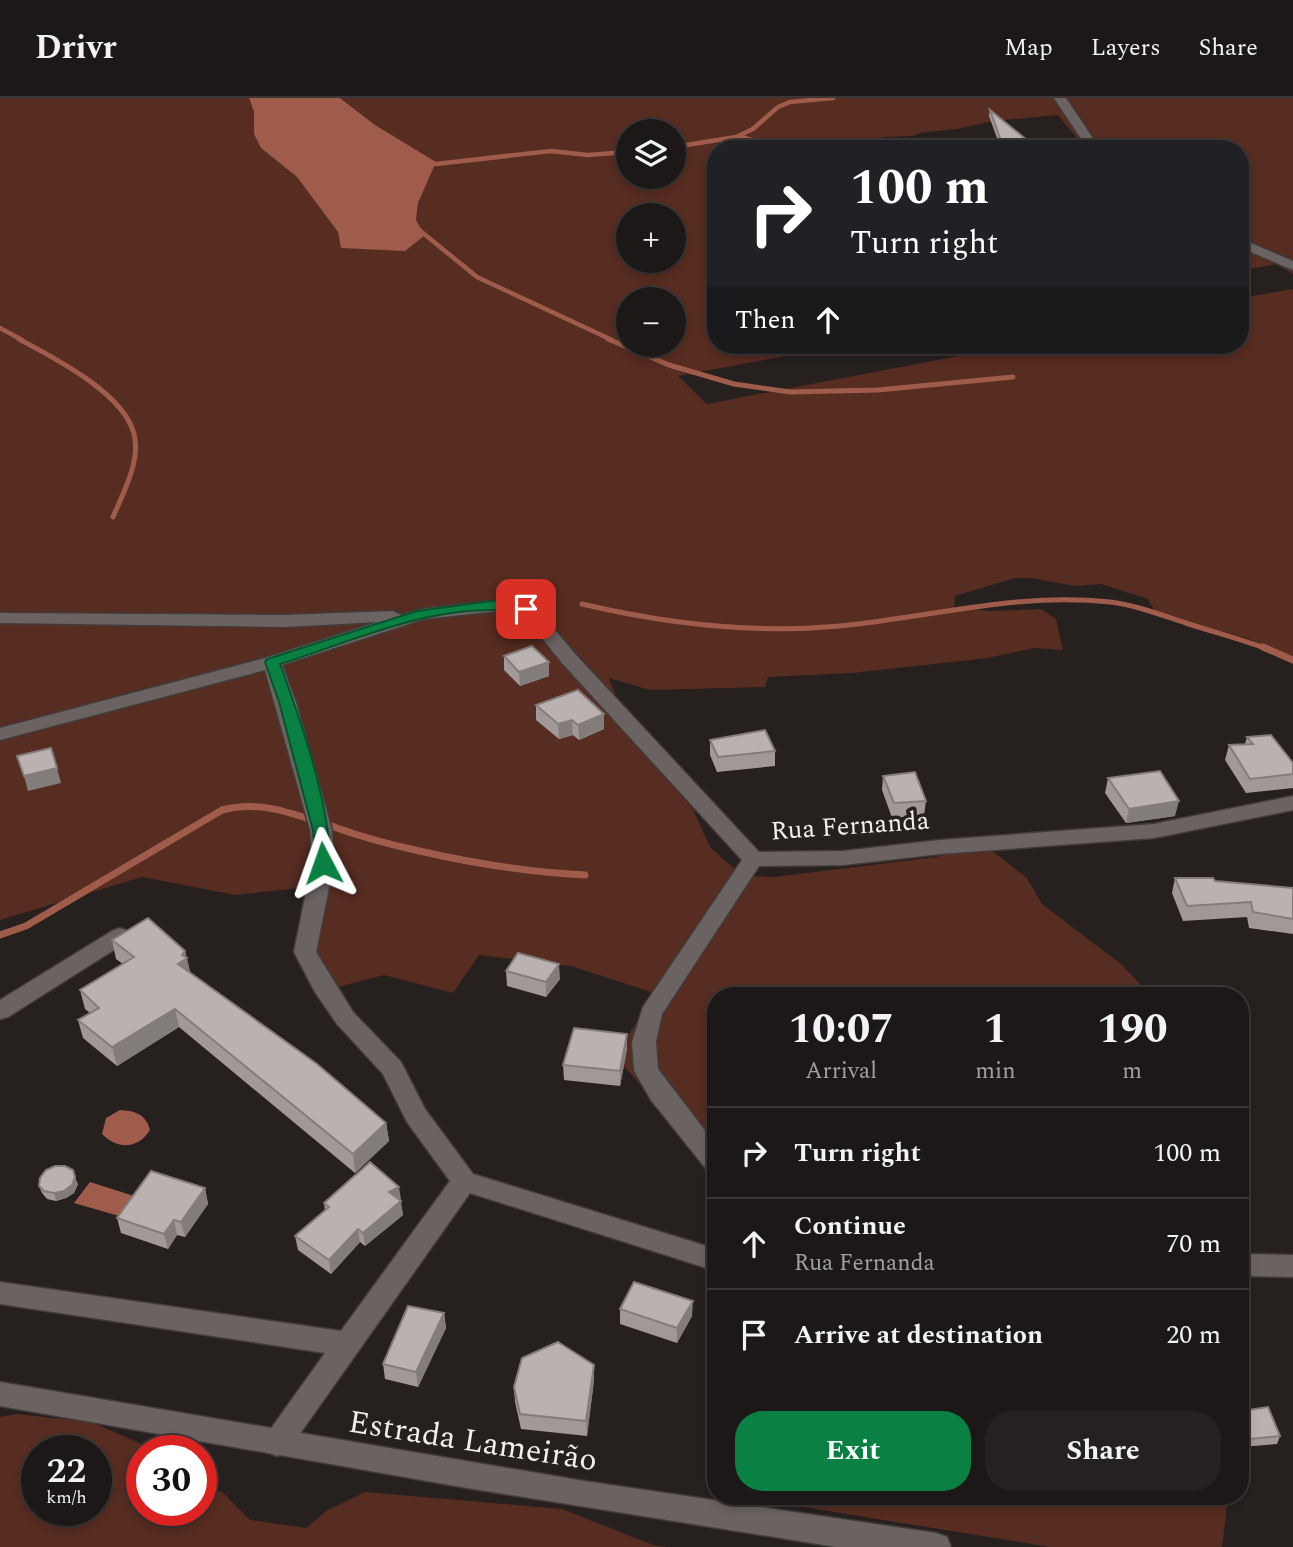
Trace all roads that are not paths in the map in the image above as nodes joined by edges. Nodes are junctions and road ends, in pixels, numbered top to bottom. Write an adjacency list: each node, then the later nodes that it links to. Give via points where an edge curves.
1 (1060, 98): 2 (street)
2 (1088, 140)
3 (1249, 247): 4 (street)
4 (1293, 266)
5 (422, 614): 6 (street, via 285,621); 7 (street); 10 (street, Rua Fernanda, via 509,604 531,613)
6 (0, 618)
7 (272, 662): 8 (street); 14 (street, via 321,830 323,863 305,952 345,1018 392,1068 416,1115)
8 (0, 734)
9 (1293, 803): 10 (street, Rua Fernanda, via 1154,831 843,858)
10 (753, 859): 13 (street, via 651,1013 644,1042 646,1070)
11 (120, 936): 12 (street)
12 (0, 1011)
13 (707, 1152)
14 (464, 1181): 15 (street); 19 (street)
15 (707, 1258)
16 (1249, 1265): 17 (street)
17 (1293, 1266)
18 (0, 1293): 19 (street)
19 (347, 1344): 21 (street)
20 (0, 1394): 21 (street, Estrada Lameirão)
21 (277, 1443): 22 (street, Estrada Lameirão, via 773,1525)
22 (936, 1547)

